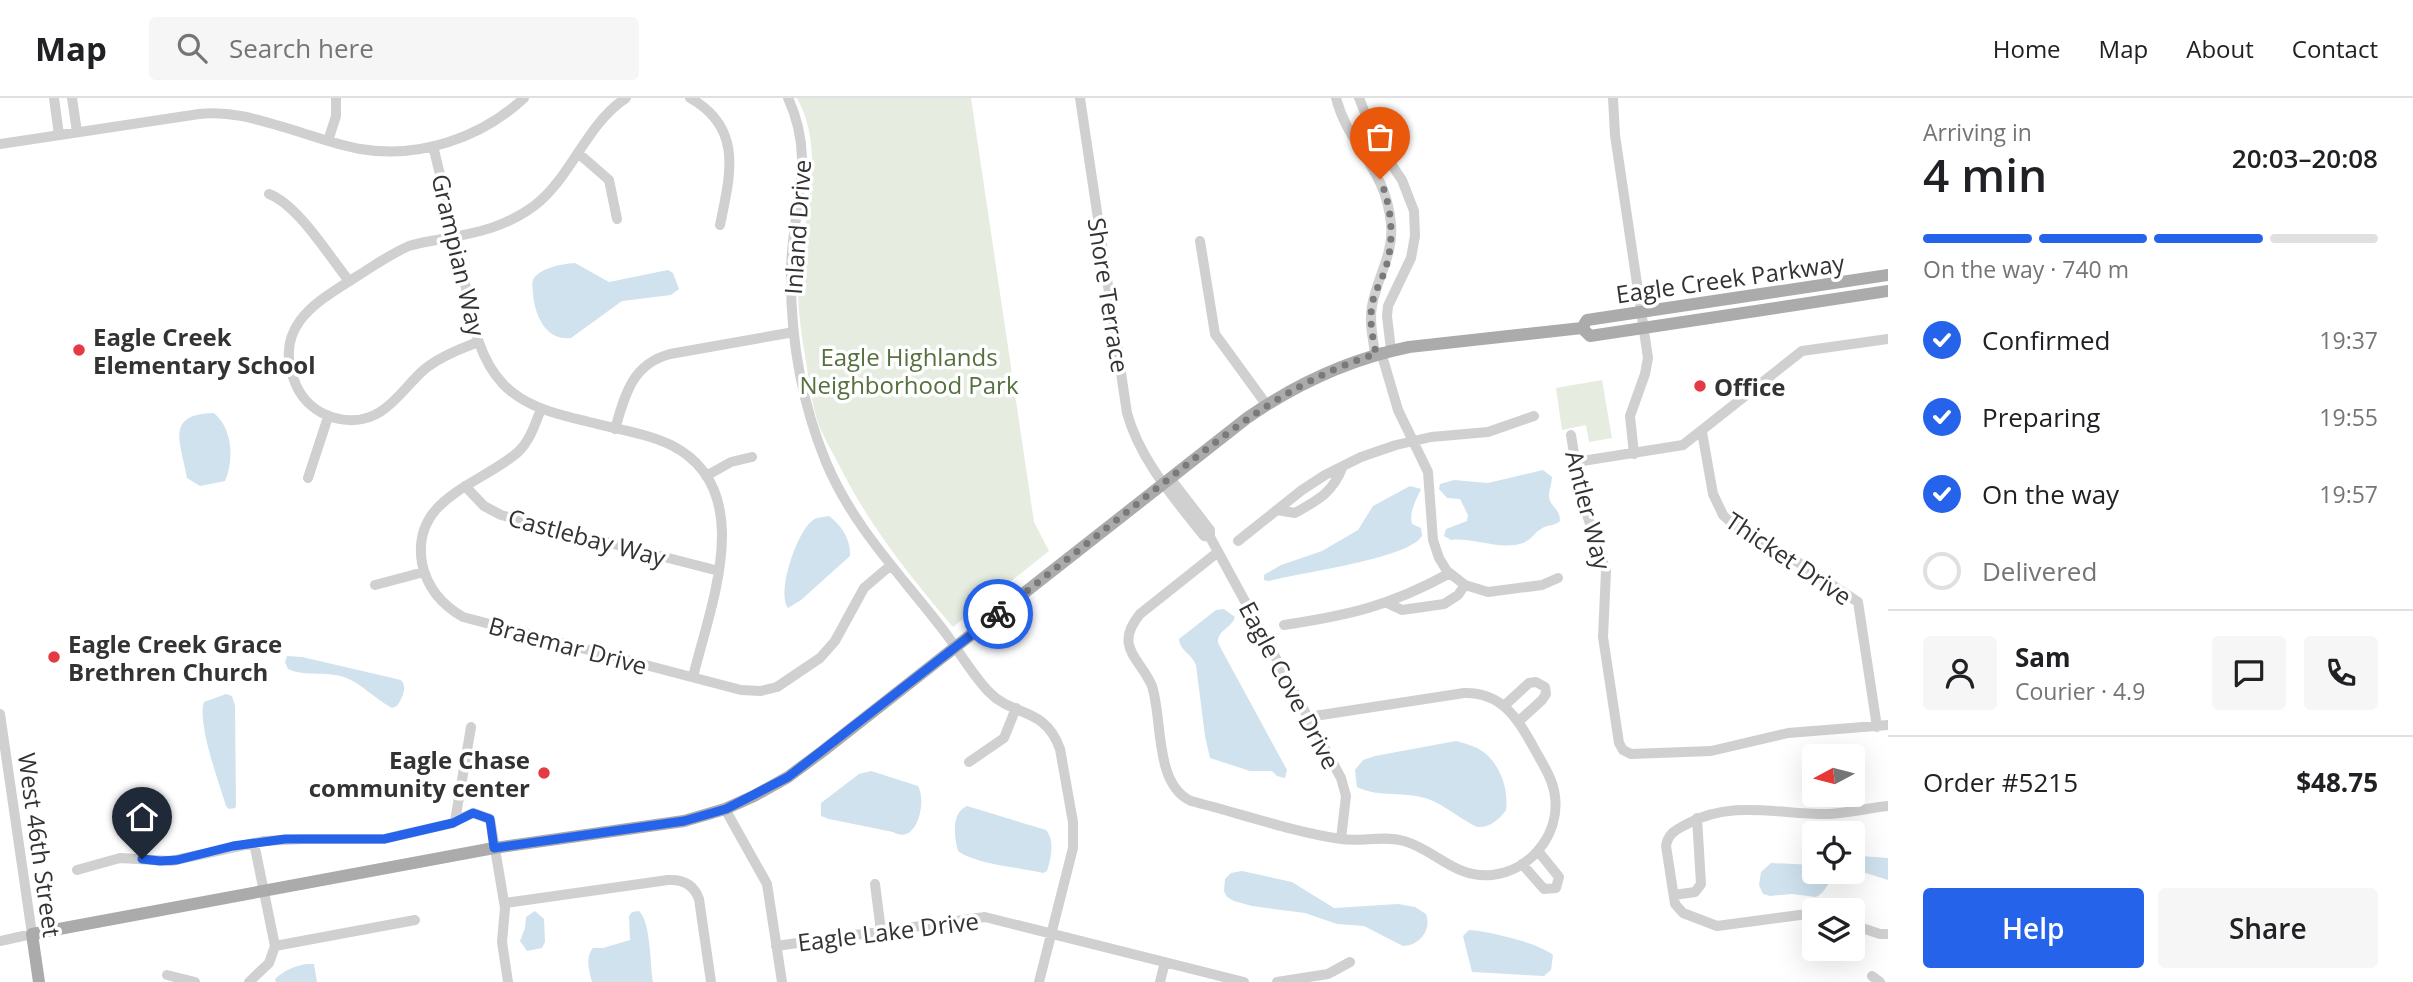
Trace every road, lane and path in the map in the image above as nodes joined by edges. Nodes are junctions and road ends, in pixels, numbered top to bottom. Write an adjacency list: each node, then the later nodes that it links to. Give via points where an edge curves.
1 (54, 98): 13 (street)
2 (72, 98): 12 (street)
3 (336, 98): 14 (street)
4 (524, 98): 16 (street, via 485,126)
5 (626, 98): 17 (street, via 610,111)
6 (690, 98): 20 (street, via 717,121 729,148 731,173)
7 (788, 98): 29 (street, Inland Drive, via 799,126 803,162 791,271)
8 (1080, 98): 47 (street, Shore Terrace, via 1127,413 1137,443)
9 (1336, 98): 32 (street, via 1348,130 1380,179 1389,207 1390,248 1371,321)
10 (1359, 98): 32 (street, via 1377,143 1408,191 1414,215 1411,258 1388,306)
11 (1613, 98): 26 (street)
12 (77, 132): 13 (street); 14 (street, via 223,113)
13 (60, 135): 15 (street)
14 (328, 141): 16 (street, via 380,151)
15 (0, 144)
16 (433, 146): 21 (street, Grampian Way)
17 (578, 153): 19 (street, via 609,180); 21 (street, via 555,187 528,211 492,229)
18 (269, 194): 24 (street, via 292,209)
19 (617, 219)
20 (720, 225)
21 (455, 237): 24 (street, via 408,247); 31 (street, Grampian Way)
22 (1200, 241): 33 (street, via 1215,334)
23 (1888, 275): 26 (main road, Eagle Creek Parkway)
24 (349, 282): 35 (street, via 307,310 291,341 297,388 309,404)
25 (1888, 291): 28 (main road, Eagle Creek Parkway)
26 (1642, 312): 27 (main road, Eagle Creek Parkway, via 1587,320); 28 (street)
27 (1582, 328): 28 (main road, Eagle Creek Parkway, via 1590,336); 32 (main road, Eagle Creek Parkway)
28 (1644, 328): 41 (street, via 1647,369 1630,420)
29 (794, 332): 37 (street, via 651,361 629,384); 52 (street, Inland Drive, via 805,400 827,464 856,520)
30 (1888, 339): 38 (street, via 1802,351)
31 (478, 342): 34 (street, Grampian Way, via 502,383); 35 (street, via 432,364 378,413 351,421)
32 (1383, 352): 33 (main road, Eagle Creek Parkway, via 1325,373); 40 (street, via 1391,389)
33 (1266, 404): 47 (main road, Eagle Creek Parkway)
34 (541, 409): 37 (street, Grampian Way); 48 (street, via 519,451)
35 (328, 416): 46 (street)
36 (1534, 416): 40 (street, via 1488,432)
37 (615, 429): 45 (street, Grampian Way, via 671,445)
38 (1702, 432): 41 (street, via 1678,446); 70 (street, Thicket Drive, via 1713,494 1724,515 1858,602)
39 (1571, 435): 43 (street, Antler Way)
40 (1411, 440): 44 (street); 55 (street, via 1428,472 1435,548)
41 (1634, 453): 43 (street)
42 (752, 457): 45 (street)
43 (1576, 463): 70 (street, Antler Way, via 1581,497 1606,571 1603,637 1623,750 1631,754 1711,751 1788,733)
44 (1343, 466): 49 (street); 49 (street, via 1327,492 1295,513)
45 (706, 476): 53 (street, Grampian Way, via 722,514)
46 (308, 478)
47 (1167, 480): 51 (street, Eagle Cove Drive); 61 (main road, Eagle Creek Parkway)
48 (464, 486): 53 (street, Castlebay Way, via 501,515); 54 (street, via 445,499 428,521 422,544)
49 (1277, 510): 50 (street)
50 (1238, 541)
51 (1218, 552): 66 (street, Eagle Cove Drive); 76 (street, via 1140,614 1128,639 1135,662 1152,686 1172,785 1192,801)
52 (891, 565): 61 (street, Inland Drive); 62 (street, Braemar Drive, via 858,595 828,650 784,684 749,691)
53 (719, 571): 62 (street, Grampian Way)
54 (424, 572): 57 (street); 62 (street, Braemar Drive, via 438,597 467,618)
55 (1450, 573): 58 (street); 59 (street)
56 (1558, 578): 58 (street, via 1496,592)
57 (375, 585)
58 (1465, 585): 59 (street, via 1454,599 1439,605 1401,610)
59 (1387, 603): 60 (street)
60 (1284, 625)
61 (956, 648): 64 (street, Inland Drive, via 988,691); 73 (main road, Eagle Creek Parkway, via 803,767)
62 (692, 677)
63 (1505, 705): 66 (street, via 1485,695 1464,693); 67 (street); 67 (street, via 1529,683 1545,687 1542,700)
64 (1016, 708): 71 (street, via 1004,738); 91 (street, Inland Drive, via 1036,717 1055,738 1073,822 1073,848)
65 (0, 714): 90 (street, West 46th Street)
66 (1308, 717): 76 (street, Eagle Cove Drive, via 1344,787)
67 (1519, 721): 79 (street, via 1555,795 1555,816)
68 (1888, 725): 70 (street)
69 (471, 726): 75 (street)
70 (1877, 727)
71 (970, 762)
72 (1888, 806): 74 (street, via 1828,814 1721,811)
73 (726, 809): 78 (main road, Eagle Creek Parkway, via 672,823); 95 (street, via 765,878)
74 (1697, 818): 84 (street, via 1673,832 1666,842); 84 (street, via 1701,884 1695,892)
75 (455, 821): 77 (street, via 384,839); 78 (street, via 469,813 489,818)
76 (1340, 839): 80 (street, via 1404,840 1474,875 1498,874)
77 (254, 843): 81 (street, via 177,860 123,858); 83 (street)
78 (494, 848): 83 (main road, Eagle Creek Parkway); 85 (street)
79 (1538, 851): 80 (street); 80 (street, via 1559,877 1556,888 1544,889)
80 (1522, 864)
81 (77, 870)
82 (875, 884): 89 (street)
83 (263, 891): 90 (main road, Eagle Creek Parkway); 94 (street)
84 (1674, 895): 86 (street, via 1681,911 1717,926)
85 (505, 904): 102 (street, via 502,942); 103 (street, via 672,879 684,881 699,899)
86 (1802, 915)
87 (415, 920): 94 (street)
88 (1865, 929): 92 (street)
89 (881, 931): 91 (street, Eagle Lake Drive, via 980,917); 95 (street, Eagle Lake Drive)
90 (32, 934): 93 (street, Eagle Creek Parkway); 99 (main road, West 46th Street)
91 (1051, 934): 96 (street, Eagle Lake Drive); 105 (street, Inland Drive)
92 (1888, 934)
93 (0, 941)
94 (275, 946): 101 (street, via 269,963)
95 (776, 946): 104 (street)
96 (1165, 962): 106 (street); 107 (street, Eagle Lake Drive)
97 (1350, 962): 108 (street, via 1328,974)
98 (167, 975): 100 (street)
99 (39, 982)
100 (195, 982)
101 (249, 982)
102 (508, 982)
103 (711, 982)
104 (782, 982)
105 (1039, 982)
106 (1160, 982)
107 (1244, 982)
108 (1277, 982)

